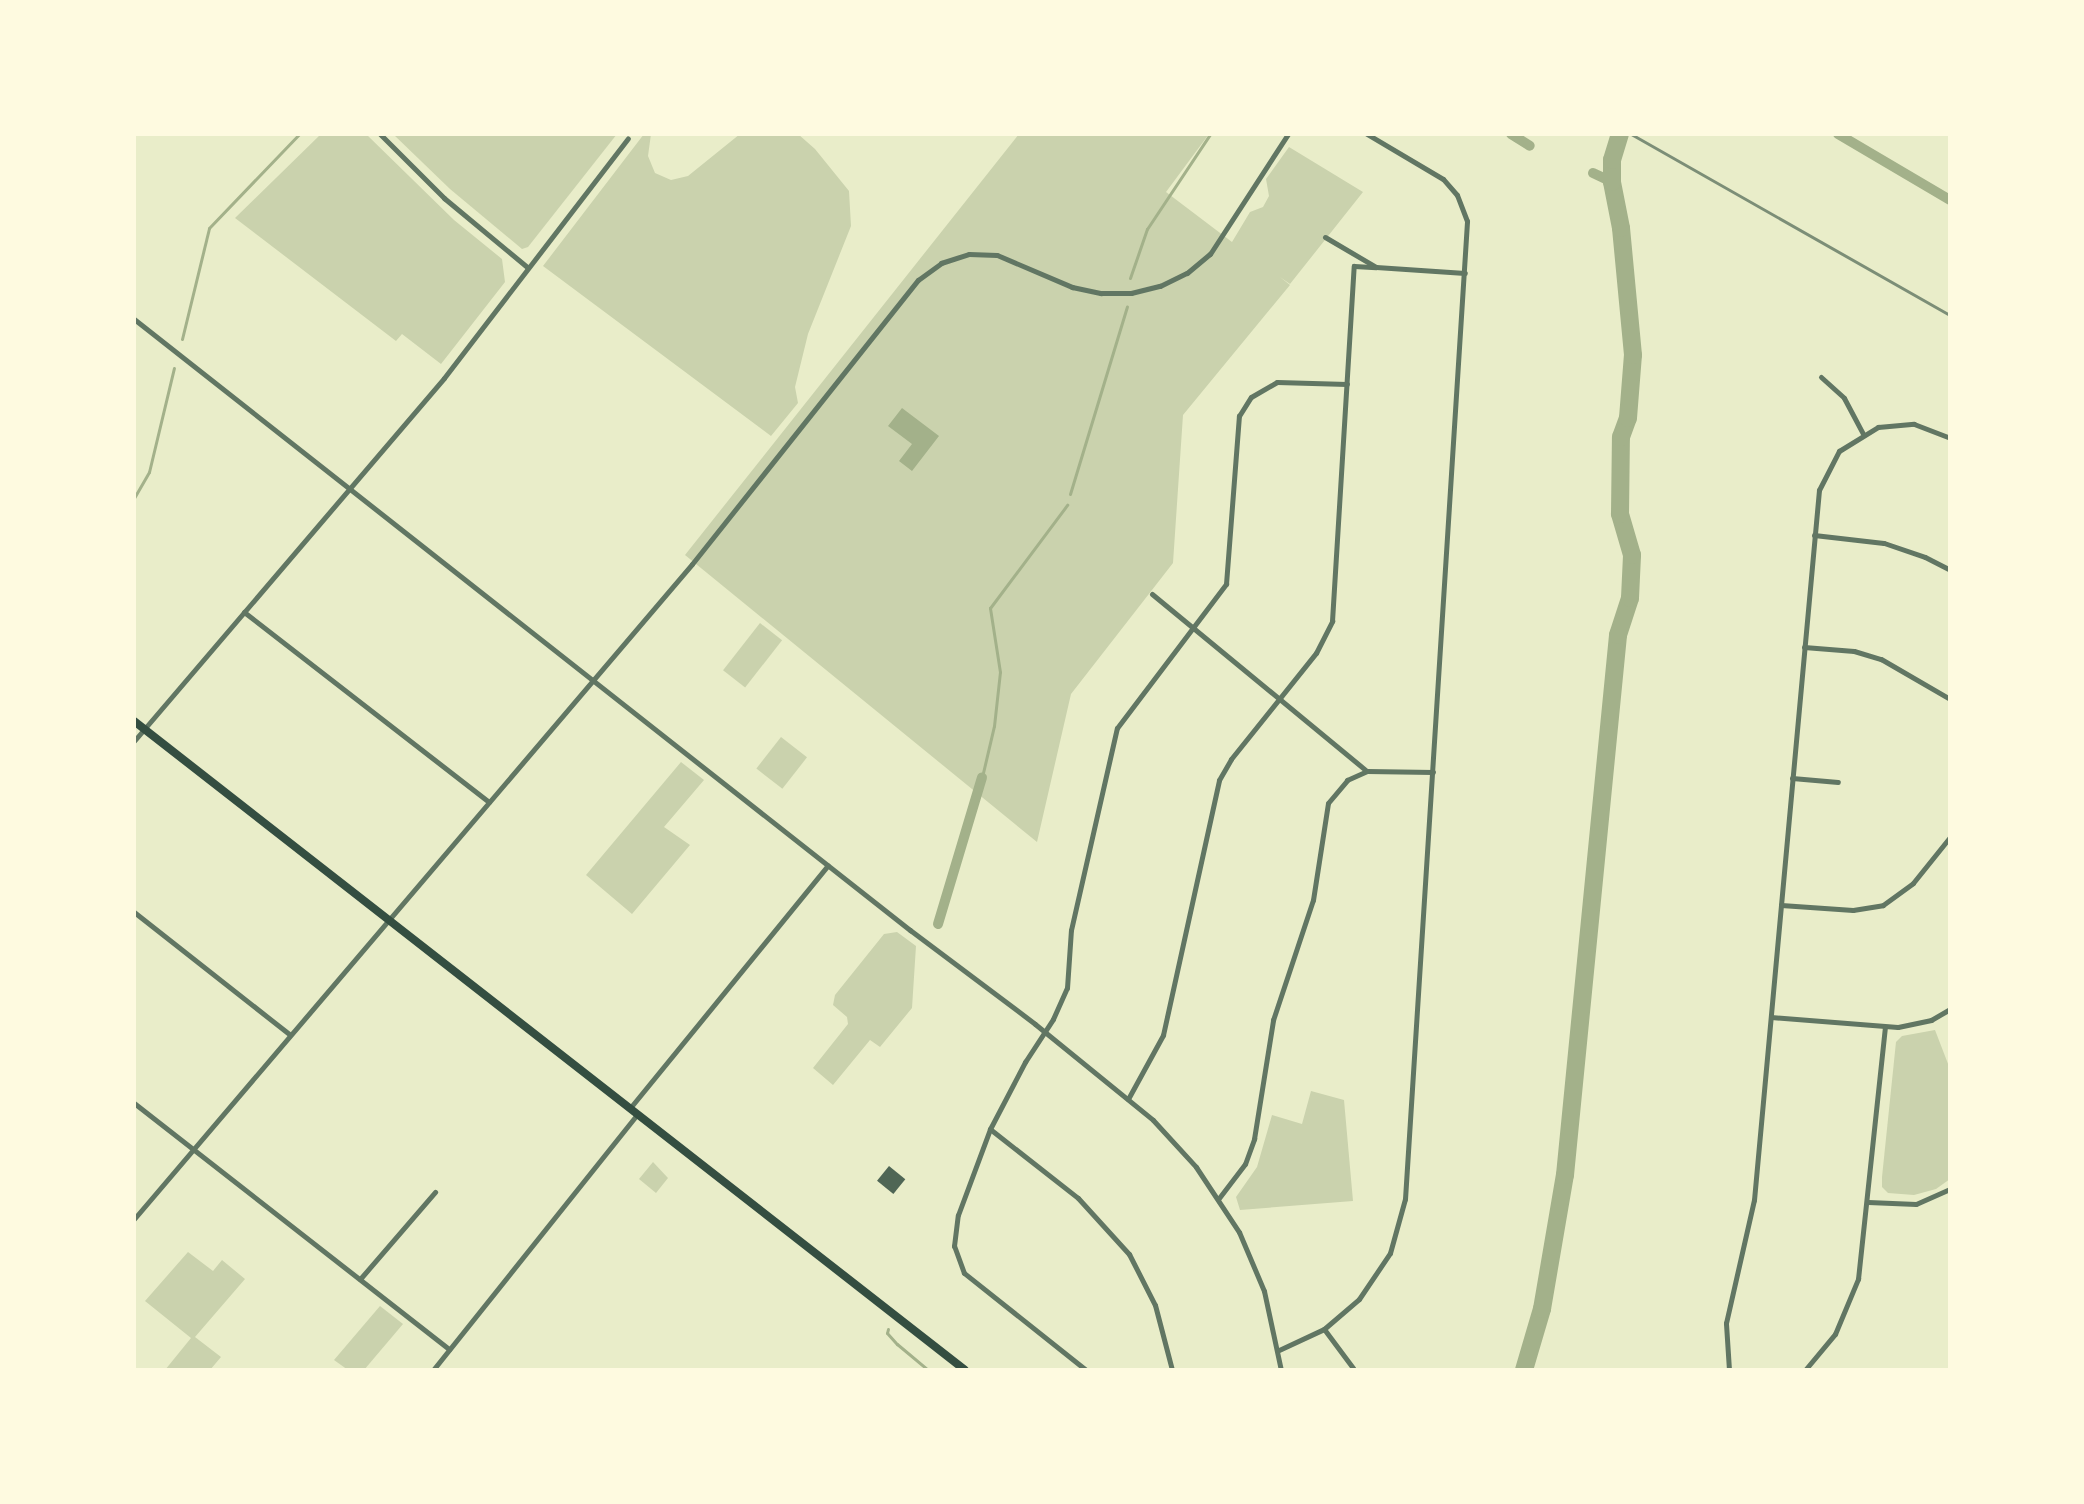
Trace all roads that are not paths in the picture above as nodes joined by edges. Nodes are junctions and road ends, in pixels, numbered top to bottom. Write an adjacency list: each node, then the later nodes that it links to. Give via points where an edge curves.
1 (380, 134): 6 (street, via 444,198)
2 (1288, 134): 21 (street, via 1210,254 1160,286 1101,293 1072,287 997,255 969,254 941,263 918,280)
3 (1367, 134): 8 (street, via 1437,175 1457,195 1467,221)
4 (628, 138): 6 (street)
5 (1325, 237): 7 (street)
6 (527, 267): 14 (street, via 444,378)
7 (1376, 267): 8 (street); 11 (street, via 1354,266)
8 (1465, 273): 28 (street)
9 (134, 319): 14 (street)
10 (1821, 377): 12 (street, via 1844,398)
11 (1347, 384): 19 (street, via 1277,382 1257,392 1242,409 1236,430 1228,577); 22 (street, via 1332,621 1320,647)
12 (1863, 433): 13 (street, via 1900,423); 15 (street, via 1839,451 1823,476)
13 (1950, 438)
14 (348, 490): 18 (street); 21 (street)
15 (1814, 535): 16 (street, via 1884,543); 20 (street)
16 (1950, 570)
17 (1152, 594): 19 (street)
18 (244, 612): 25 (street); 31 (street)
19 (1194, 628): 22 (street); 40 (street, via 1114,735 1071,930 1067,988)
20 (1804, 647): 23 (street, via 1881,659); 29 (street)
21 (592, 681): 31 (street); 33 (street)
22 (1281, 697): 27 (street); 42 (street, via 1219,780 1163,1035)
23 (1950, 699)
24 (134, 721): 25 (main road)
25 (145, 728): 26 (street); 36 (main road)
26 (134, 741)
27 (1367, 771): 28 (street); 49 (street, via 1347,780 1328,803 1313,900 1273,1020 1254,1139 1245,1164)
28 (1433, 772): 53 (street, via 1402,1218 1371,1285)
29 (1792, 778): 30 (street); 34 (street)
30 (1838, 782)
31 (489, 802): 36 (street)
32 (1950, 837): 34 (street, via 1913,883 1883,905 1853,910)
33 (828, 865): 40 (street); 44 (street)
34 (1781, 905): 38 (street)
35 (134, 912): 41 (street)
36 (389, 919): 41 (street); 44 (main road)
37 (1950, 1009): 39 (street, via 1918,1024)
38 (1771, 1017): 39 (street); 62 (street, via 1754,1200 1729,1303)
39 (1885, 1027): 50 (street)
40 (1045, 1031): 42 (street); 45 (street)
41 (289, 1034): 46 (street)
42 (1128, 1099): 49 (street, via 1178,1145)
43 (134, 1103): 46 (street)
44 (634, 1111): 54 (street); 58 (main road)
45 (990, 1129): 59 (street, via 958,1215 957,1260 969,1278); 60 (street, via 1078,1198 1120,1243 1155,1305)
46 (193, 1149): 51 (street); 52 (street)
47 (1950, 1189): 50 (street, via 1916,1204)
48 (435, 1192): 52 (street)
49 (1219, 1198): 55 (street, via 1254,1264)
50 (1868, 1202): 63 (street, via 1852,1299 1835,1334)
51 (134, 1219)
52 (360, 1279): 54 (street)
53 (1324, 1329): 55 (street); 56 (street)
54 (449, 1349): 57 (street)
55 (1279, 1350): 61 (street)
56 (1353, 1368)
57 (433, 1370)
58 (965, 1370)
59 (1086, 1370)
60 (1172, 1370)
61 (1281, 1370)
62 (1729, 1370)
63 (1805, 1370)

